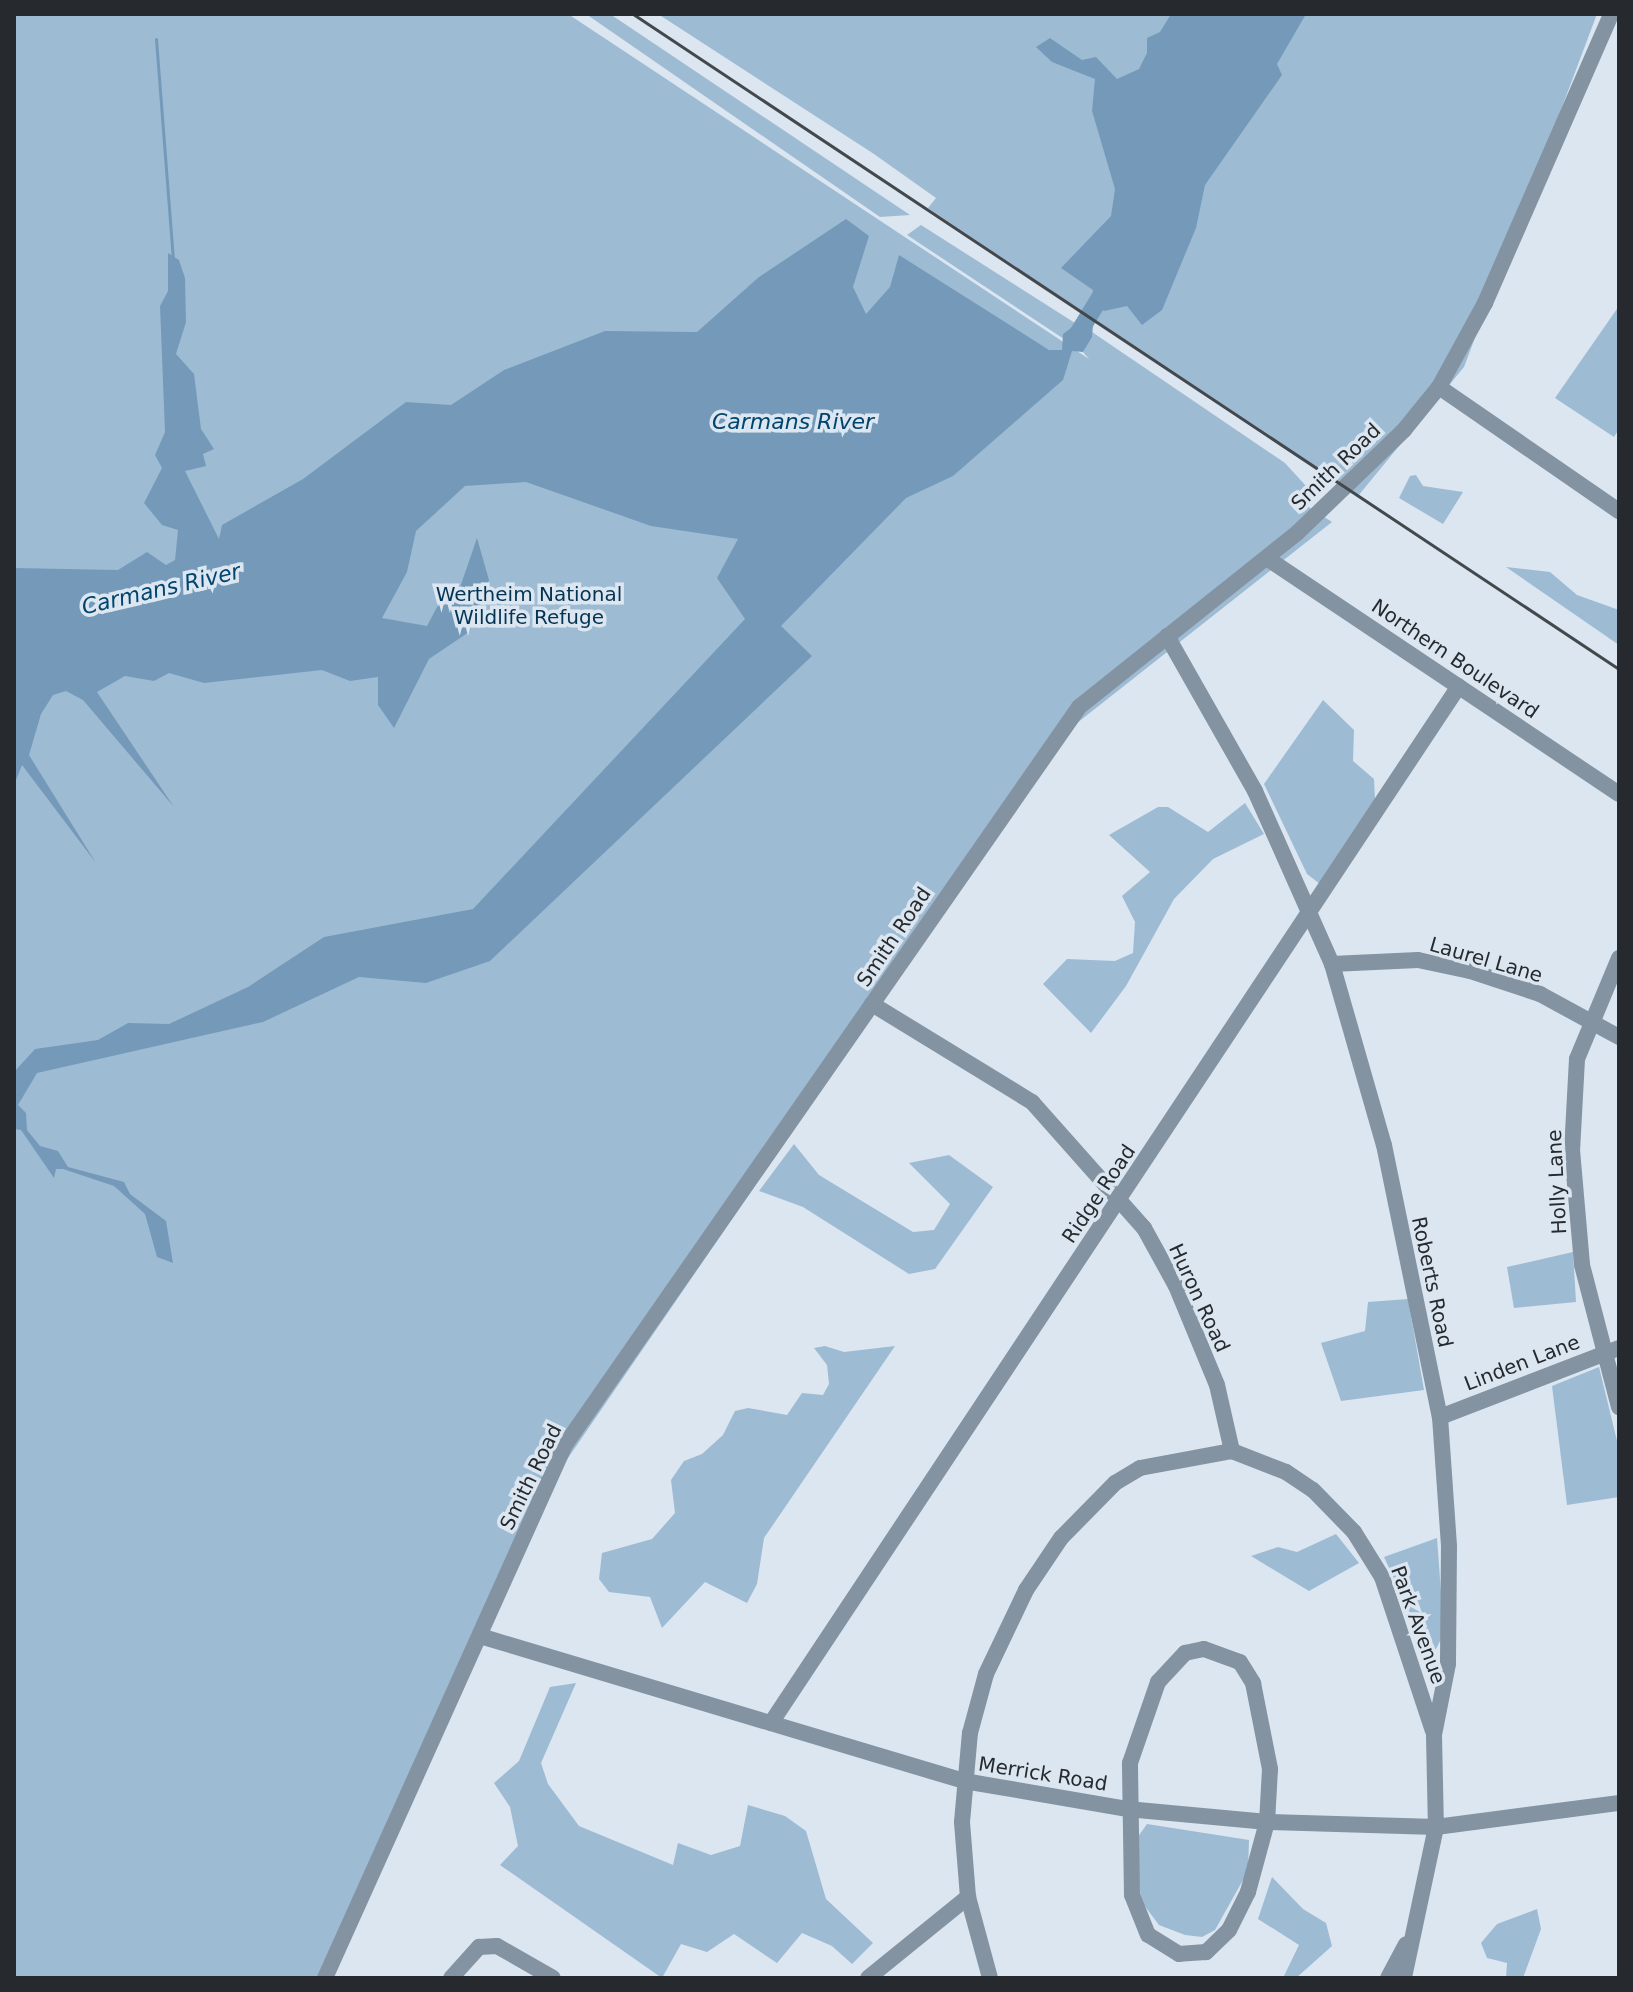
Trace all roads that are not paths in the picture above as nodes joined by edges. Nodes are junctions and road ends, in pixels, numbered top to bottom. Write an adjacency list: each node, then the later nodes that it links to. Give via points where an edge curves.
1 (1611, 14): 2 (street, Smith Road, via 1485,303)
2 (1439, 387): 3 (street); 4 (street, Smith Road, via 1404,430)
3 (1619, 511)
4 (1268, 559): 5 (street, Smith Road); 6 (street, Northern Boulevard)
5 (1167, 636): 8 (street, Roberts Road, via 1255,791); 11 (street, Smith Road, via 1101,686 1053,738)
6 (1459, 686): 7 (street, Northern Boulevard); 8 (street, Ridge Road)
7 (1619, 794)
8 (1310, 910): 10 (street, Roberts Road); 14 (street, Ridge Road)
9 (1619, 958): 12 (street, Holly Lane)
10 (1332, 964): 12 (street, Laurel Lane, via 1418,960 1540,994); 17 (street, Roberts Road, via 1384,1145)
11 (872, 1004): 14 (street, Huron Road, via 1032,1102); 19 (street, Smith Road, via 565,1445)
12 (1591, 1019): 13 (street, Laurel Lane); 15 (street, Holly Lane, via 1577,1059 1572,1150 1582,1265)
13 (1619, 1037)
14 (1119, 1199): 18 (street, Huron Road, via 1144,1228 1176,1286 1217,1385); 20 (street, Ridge Road)
15 (1613, 1350): 16 (street, Holly Lane); 17 (street, Linden Lane)
16 (1619, 1407)
17 (1440, 1417): 21 (street, Roberts Road, via 1450,1614 1448,1664)
18 (1232, 1451): 21 (street, Park Avenue, via 1286,1472 1313,1490 1354,1532 1382,1577); 22 (street, via 1140,1468 1115,1483 1061,1538 1026,1590 986,1674)
19 (480, 1636): 20 (street, Merrick Road); 29 (street, Smith Road)
20 (771, 1723): 22 (street, Merrick Road)
21 (1434, 1735): 26 (street, Roberts Road)
22 (964, 1781): 24 (street, Merrick Road); 27 (street)
23 (1619, 1803): 26 (street, Merrick Road)
24 (1127, 1809): 25 (street, Merrick Road); 25 (street, via 1129,1881 1138,1916 1148,1935 1179,1954 1206,1952 1229,1930 1248,1892); 25 (street, via 1134,1747 1158,1682 1185,1653 1204,1649 1240,1662 1253,1683 1264,1718 1270,1769)
25 (1267, 1822): 26 (street, Merrick Road)
26 (1436, 1827): 28 (street, Roberts Road)
27 (968, 1897): 32 (street); 33 (street)
28 (1411, 1936): 34 (street); 35 (street, Roberts Road)
29 (329, 1976)
30 (451, 1978): 31 (street, via 479,1947 497,1946)
31 (553, 1978)
32 (868, 1978)
33 (990, 1978)
34 (1388, 1978)
35 (1404, 1978)

